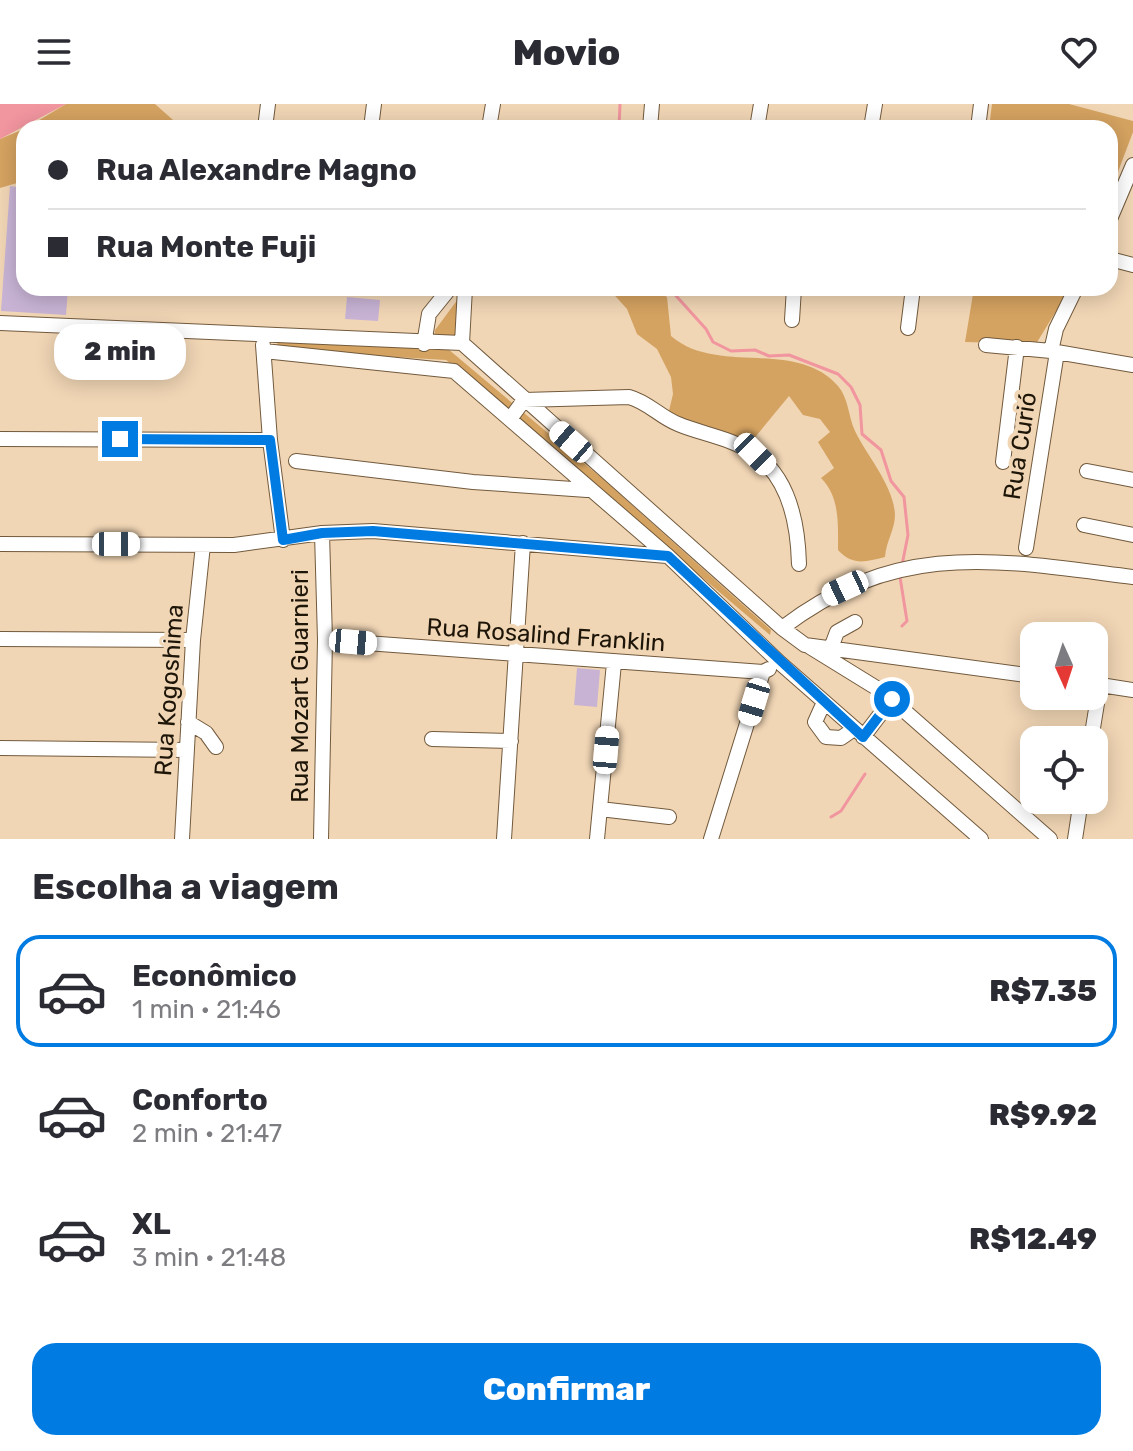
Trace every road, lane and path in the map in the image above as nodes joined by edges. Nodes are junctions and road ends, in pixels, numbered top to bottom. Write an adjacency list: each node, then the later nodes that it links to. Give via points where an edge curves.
1 (1132, 171): 2 (street)
2 (1118, 202)
3 (444, 296): 13 (street, via 429,314)
4 (465, 296): 12 (street)
5 (794, 296): 8 (street)
6 (912, 296): 10 (street)
7 (1072, 296): 17 (street, Rua Curió, via 1056,329)
8 (792, 320)
9 (0, 323): 11 (street)
10 (908, 328)
11 (262, 332): 13 (street); 16 (street)
12 (462, 343): 13 (street); 19 (street)
13 (424, 344)
14 (986, 345): 15 (street)
15 (1017, 347): 17 (street); 24 (street, Rua Curió)
16 (264, 351): 20 (street, via 448,368); 22 (street)
17 (1054, 352): 18 (street); 35 (street, Rua Curió)
18 (1133, 365)
19 (524, 400): 20 (street); 37 (street, via 629,397 677,424 755,454 772,471 792,510); 40 (street)
20 (510, 419): 27 (street)
21 (0, 439): 22 (street)
22 (270, 440): 31 (street)
23 (296, 461): 27 (street)
24 (1003, 462)
25 (1087, 471): 26 (street)
26 (1133, 480)
27 (587, 490): 36 (street)
28 (1084, 525): 30 (street)
29 (322, 533): 31 (street); 32 (street, via 373,531); 43 (street, Rua Mozart Guarnieri)
30 (1133, 535)
31 (283, 540): 34 (street)
32 (523, 543): 36 (street); 46 (street)
33 (0, 544): 34 (street)
34 (203, 545): 42 (street, Rua Kogoshima)
35 (1026, 548)
36 (668, 556): 48 (street)
37 (799, 564)
38 (1133, 577): 40 (street, via 992,561 920,564 878,574 823,598)
39 (855, 622): 45 (street, via 837,632)
40 (786, 631): 44 (street)
41 (0, 639): 42 (street)
42 (193, 640): 55 (street, Rua Kogoshima)
43 (325, 640): 46 (street, Rua Rosalind Franklin); 66 (street, Rua Mozart Guarnieri)
44 (805, 645): 45 (street); 53 (street)
45 (831, 648): 50 (street)
46 (518, 655): 47 (street, Rua Rosalind Franklin); 58 (street)
47 (614, 663): 49 (street, Rua Rosalind Franklin); 62 (street)
48 (780, 663): 49 (street); 54 (street)
49 (763, 672): 69 (street)
50 (1020, 674)
51 (1108, 686): 52 (street)
52 (1133, 690)
53 (892, 699): 56 (street); 71 (street)
54 (824, 702): 56 (street); 56 (street, via 815,722 826,737)
55 (188, 722): 59 (street); 61 (street, Rua Kogoshima)
56 (859, 733): 70 (street)
57 (432, 739): 58 (street)
58 (511, 741): 67 (street)
59 (216, 747)
60 (0, 748): 61 (street)
61 (186, 750): 65 (street, Rua Kogoshima)
62 (600, 809): 64 (street); 68 (street)
63 (1079, 814): 72 (street)
64 (669, 817)
65 (182, 839)
66 (321, 839)
67 (504, 839)
68 (597, 839)
69 (711, 839)
70 (981, 839)
71 (1050, 839)
72 (1075, 839)

